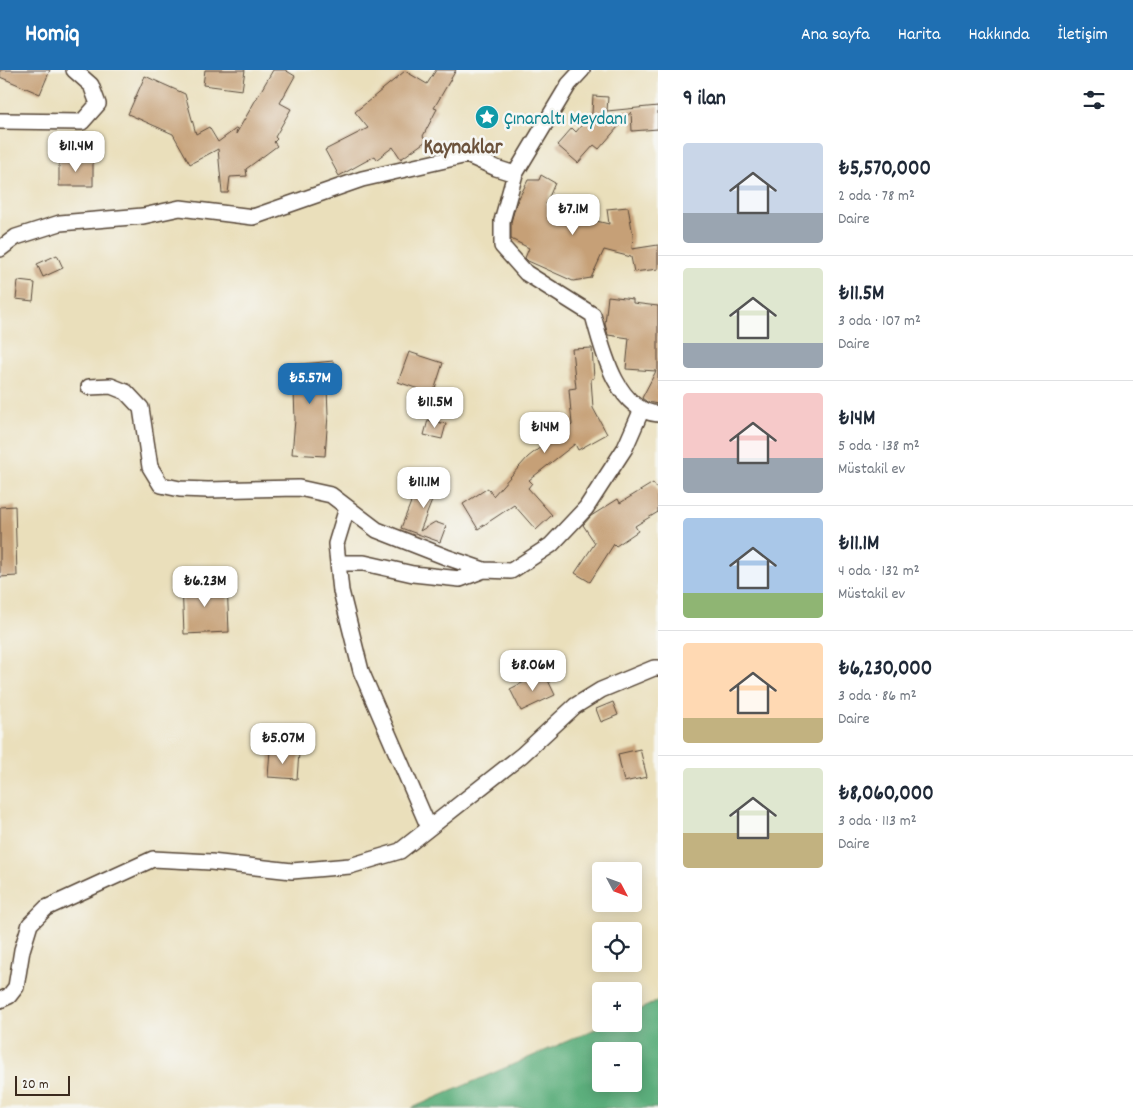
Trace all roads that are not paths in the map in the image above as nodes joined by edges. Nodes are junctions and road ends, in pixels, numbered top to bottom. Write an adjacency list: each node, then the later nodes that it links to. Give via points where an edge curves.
1 (74, 70): 3 (street, via 92,85 98,104 82,122)
2 (582, 70): 4 (street, via 569,84)
3 (0, 121)
4 (514, 174): 5 (street, via 466,155 362,179 253,217 180,208 143,216 60,223 16,237); 7 (street, via 502,221 502,246 526,273 593,315 606,363 627,398)
5 (0, 249)
6 (89, 387): 9 (street, via 111,386 126,392 141,408 150,467 161,485 180,489 299,488 331,495)
7 (642, 409): 8 (street); 11 (street, via 625,448 586,508 551,545 511,571)
8 (658, 414)
9 (347, 508): 10 (street, via 336,544); 11 (street, via 377,530)
10 (338, 563): 11 (street, via 364,563 413,574 460,579); 13 (street, via 341,591 361,671)
11 (484, 570)
12 (658, 668): 13 (street, via 601,690 575,706 522,755)
13 (429, 828): 14 (street, via 400,851 350,866 292,871 153,859 46,908 30,924 16,988)
14 (0, 1000)

